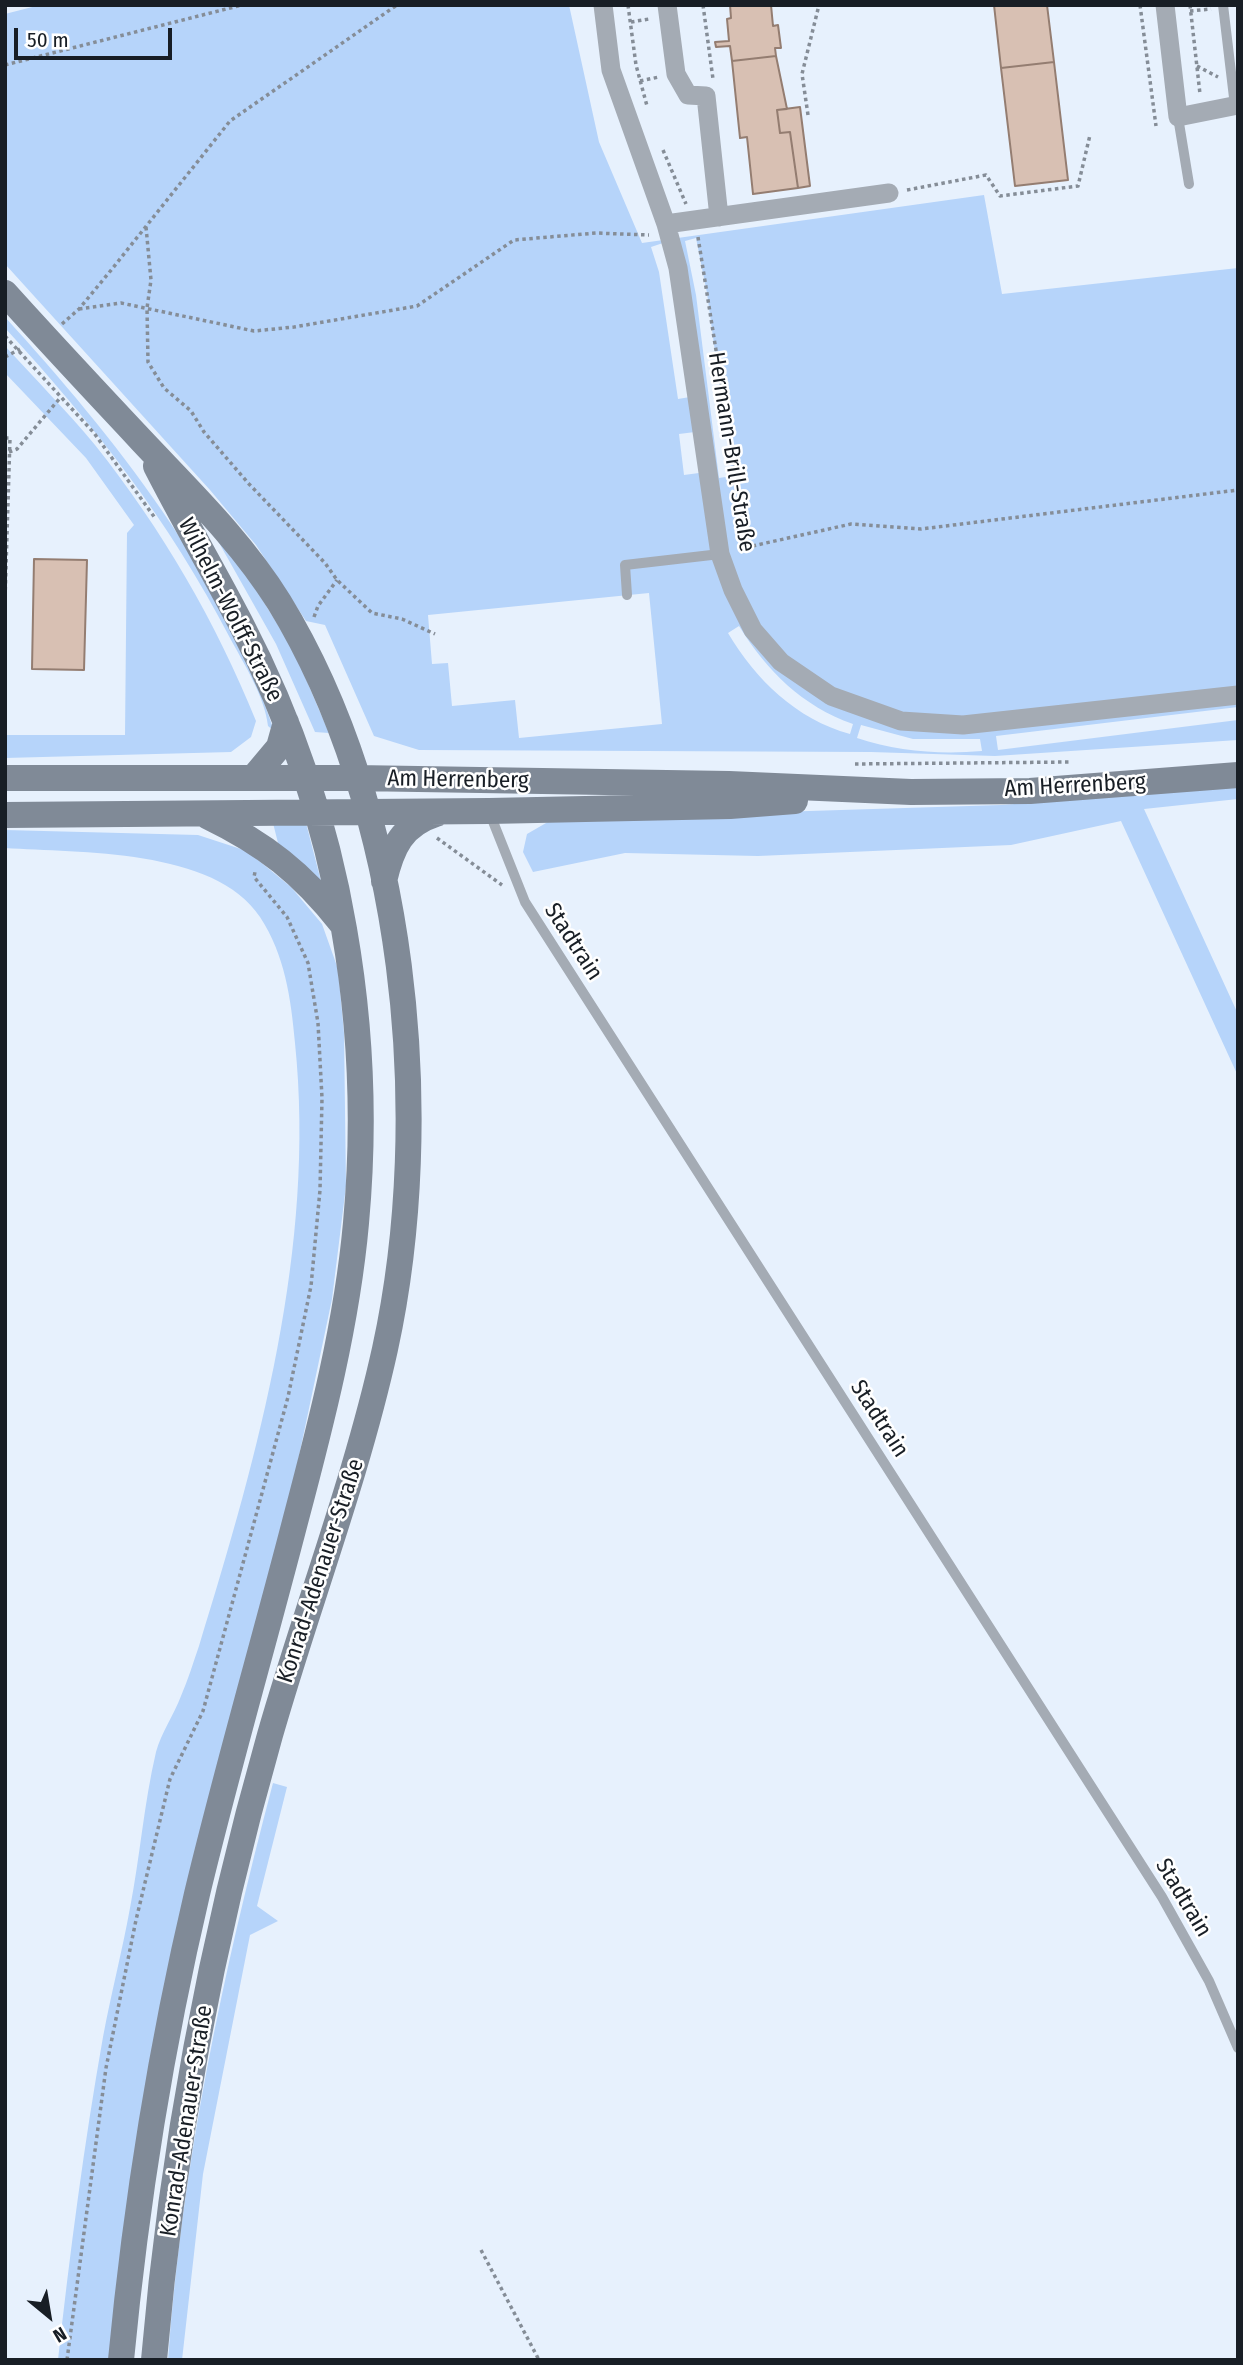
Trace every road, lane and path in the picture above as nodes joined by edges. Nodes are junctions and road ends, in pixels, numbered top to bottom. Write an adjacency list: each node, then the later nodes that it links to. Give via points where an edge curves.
1 (242, 5): 12 (path)
2 (397, 5): 26 (path, via 230,121)
3 (603, 5): 27 (street, Hermann-Brill-Straße, via 611,70)
4 (628, 5): 17 (path, via 636,65)
5 (667, 5): 13 (street, via 677,74 688,95)
6 (703, 5): 13 (path, via 714,86)
7 (819, 5): 16 (path, via 802,74)
8 (1140, 5): 19 (path)
9 (1165, 5): 18 (street)
10 (1190, 5): 15 (path)
11 (1223, 5): 14 (lane)
12 (5, 65)
13 (706, 96): 24 (street)
14 (1236, 106): 15 (street)
15 (1202, 113): 18 (street)
16 (808, 115)
17 (650, 116)
18 (1178, 117): 22 (lane)
19 (1156, 126)
20 (1090, 135): 23 (path, via 1078,186 1000,196 986,175)
21 (662, 149): 25 (path)
22 (1189, 184)
23 (889, 193): 24 (street)
24 (719, 216): 25 (street)
25 (693, 220): 27 (street); 40 (path, via 709,292 736,476)
26 (146, 227): 29 (path, via 151,281); 30 (path)
27 (667, 230): 29 (path, via 514,240 417,306 295,327 254,331); 40 (street, Hermann-Brill-Straße, via 678,268)
28 (5, 293): 32 (main road, Wilhelm-Wolff-Straße)
29 (147, 307): 30 (path, via 101,304); 46 (path, via 148,362 164,388 191,411 249,484 372,613)
30 (79, 309): 32 (path)
31 (5, 337): 33 (path)
32 (46, 338): 33 (path); 37 (main road, Wilhelm-Wolff-Straße)
33 (18, 350): 34 (path); 35 (path)
34 (5, 357)
35 (61, 398): 38 (path, via 17,449); 41 (path, via 101,443)
36 (5, 438): 38 (path, via 10,438)
37 (146, 446): 48 (main road, Wilhelm-Wolff-Straße, via 241,624); 52 (main road, Wilhelm-Wolff-Straße, via 208,508 278,601 328,700)
38 (9, 452): 43 (path)
39 (1238, 490): 42 (path, via 921,529 851,524)
40 (712, 499): 42 (street, Hermann-Brill-Straße)
41 (158, 523)
42 (720, 554): 44 (lane, via 625,565); 47 (street, Hermann-Brill-Straße, via 754,630 781,662 831,696 901,720 963,725)
43 (6, 586): 45 (path)
44 (627, 596)
45 (5, 600)
46 (435, 634)
47 (1238, 695)
48 (286, 722): 51 (main road, via 279,747); 53 (main road, Wilhelm-Wolff-Straße)
49 (1238, 775): 54 (main road, Am Herrenberg, via 1030,791)
50 (5, 778): 51 (main road, Am Herrenberg)
51 (253, 778): 53 (main road, Am Herrenberg)
52 (356, 778): 53 (main road, Am Herrenberg); 54 (main road, Am Herrenberg); 58 (main road, Konrad-Adenauer-Straße)
53 (306, 779): 57 (main road, Wilhelm-Wolff-Straße)
54 (911, 792): 56 (main road, Am Herrenberg, via 730,806)
55 (446, 811): 56 (main road, Am Herrenberg); 58 (main road, Am Herrenberg); 63 (main road, via 403,833 390,856)
56 (489, 811): 64 (lane, Stadtrain)
57 (316, 813): 58 (main road, Am Herrenberg); 59 (main road, Am Herrenberg); 65 (main road, Konrad-Adenauer-Straße)
58 (366, 813): 63 (main road, Konrad-Adenauer-Straße)
59 (202, 814): 60 (main road); 62 (main road)
60 (5, 816)
61 (428, 832): 64 (path)
62 (266, 847): 65 (main road, via 308,884); 68 (path, via 254,877 287,917 308,963 318,1023 320,1190 311,1286 288,1397 206,1698 170,1779 136,1920 106,2068)
63 (384, 882): 70 (main road, Konrad-Adenauer-Straße, via 403,997 410,1106 402,1243 386,1345 363,1439 273,1723 231,1883 179,2148)
64 (525, 902): 66 (lane, Stadtrain, via 1162,1897 1209,1981)
65 (344, 927): 69 (main road, Konrad-Adenauer-Straße, via 355,1002 360,1105 360,1168 347,1291 314,1450 197,1894 156,2093)
66 (1238, 2048)
67 (481, 2250): 71 (path)
68 (67, 2360)
69 (121, 2360)
70 (154, 2360)
71 (540, 2360)

